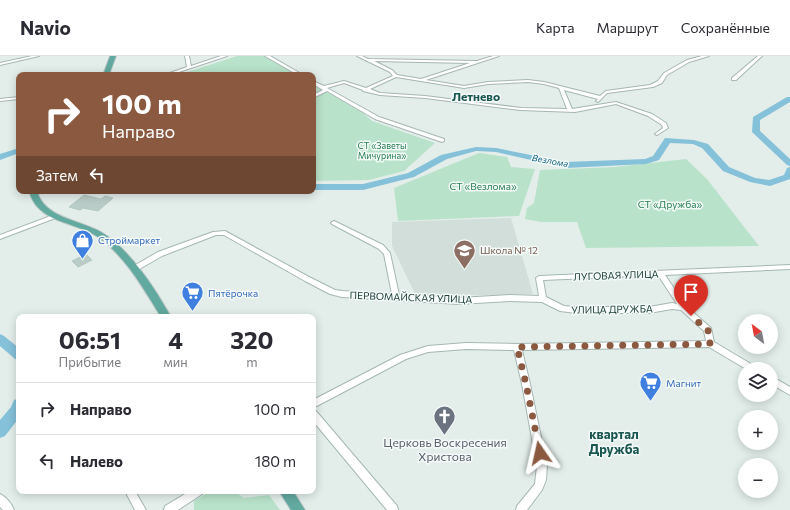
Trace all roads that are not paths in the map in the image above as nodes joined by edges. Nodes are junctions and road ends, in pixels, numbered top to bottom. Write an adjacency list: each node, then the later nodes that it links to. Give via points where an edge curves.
1 (38, 56): 12 (street)
2 (113, 56): 14 (main road)
3 (187, 56): 13 (street)
4 (225, 56): 13 (street)
5 (267, 56): 16 (street)
6 (359, 56): 10 (street)
7 (497, 56): 11 (street)
8 (707, 56): 26 (street, via 688,61 652,86 606,92)
9 (760, 56): 18 (street)
10 (369, 60): 11 (street); 17 (street)
11 (476, 62): 19 (street)
12 (0, 64)
13 (189, 67): 15 (street)
14 (107, 72)
15 (175, 72)
16 (296, 72)
17 (396, 76): 19 (street); 23 (street)
18 (734, 78)
19 (423, 79): 21 (street, via 464,87 528,81)
20 (316, 84): 22 (street)
21 (561, 87): 26 (street); 30 (street)
22 (324, 89): 23 (street, via 344,82); 24 (street); 32 (street, via 377,118)
23 (365, 90): 30 (street, via 380,94 425,96 508,108)
24 (316, 95)
25 (16, 98): 27 (street)
26 (600, 99): 28 (street); 29 (street)
27 (0, 100)
28 (607, 105): 29 (street); 31 (street, via 616,103 650,115 666,128)
29 (591, 108): 30 (street)
30 (570, 111)
31 (657, 134)
32 (442, 140)
33 (34, 194): 34 (main road, via 37,204)
34 (56, 216): 36 (street); 38 (main road, via 87,228 110,242)
35 (334, 222): 40 (street, via 381,247 387,253)
36 (0, 237)
37 (790, 266): 39 (street, ЛУГОВАЯ УЛИЦА)
38 (134, 269): 40 (street, ПЕРВОМАЙСКАЯ УЛИЦА, via 160,254 215,233 225,233 333,292 364,297); 43 (main road)
39 (660, 273): 41 (street, ЛУГОВАЯ УЛИЦА, via 539,278); 42 (street)
40 (396, 298): 41 (street, ПЕРВОМАЙСКАЯ УЛИЦА, via 459,301)
41 (543, 299): 42 (street, УЛИЦА ДРУЖБА, via 563,309 649,310 672,306)
42 (683, 308): 44 (street, via 708,330)
43 (164, 314)
44 (710, 344): 45 (street); 46 (street)
45 (517, 347): 49 (street, via 466,346 420,351); 60 (street, via 542,466 539,487)
46 (741, 362)
47 (778, 384): 48 (street)
48 (790, 391)
49 (316, 402)
50 (316, 418): 59 (street)
51 (132, 494): 56 (street)
52 (194, 494): 57 (street)
53 (288, 494): 58 (main road)
54 (0, 499): 55 (street)
55 (8, 510)
56 (141, 510)
57 (169, 510)
58 (299, 510)
59 (393, 510)
60 (521, 510)

